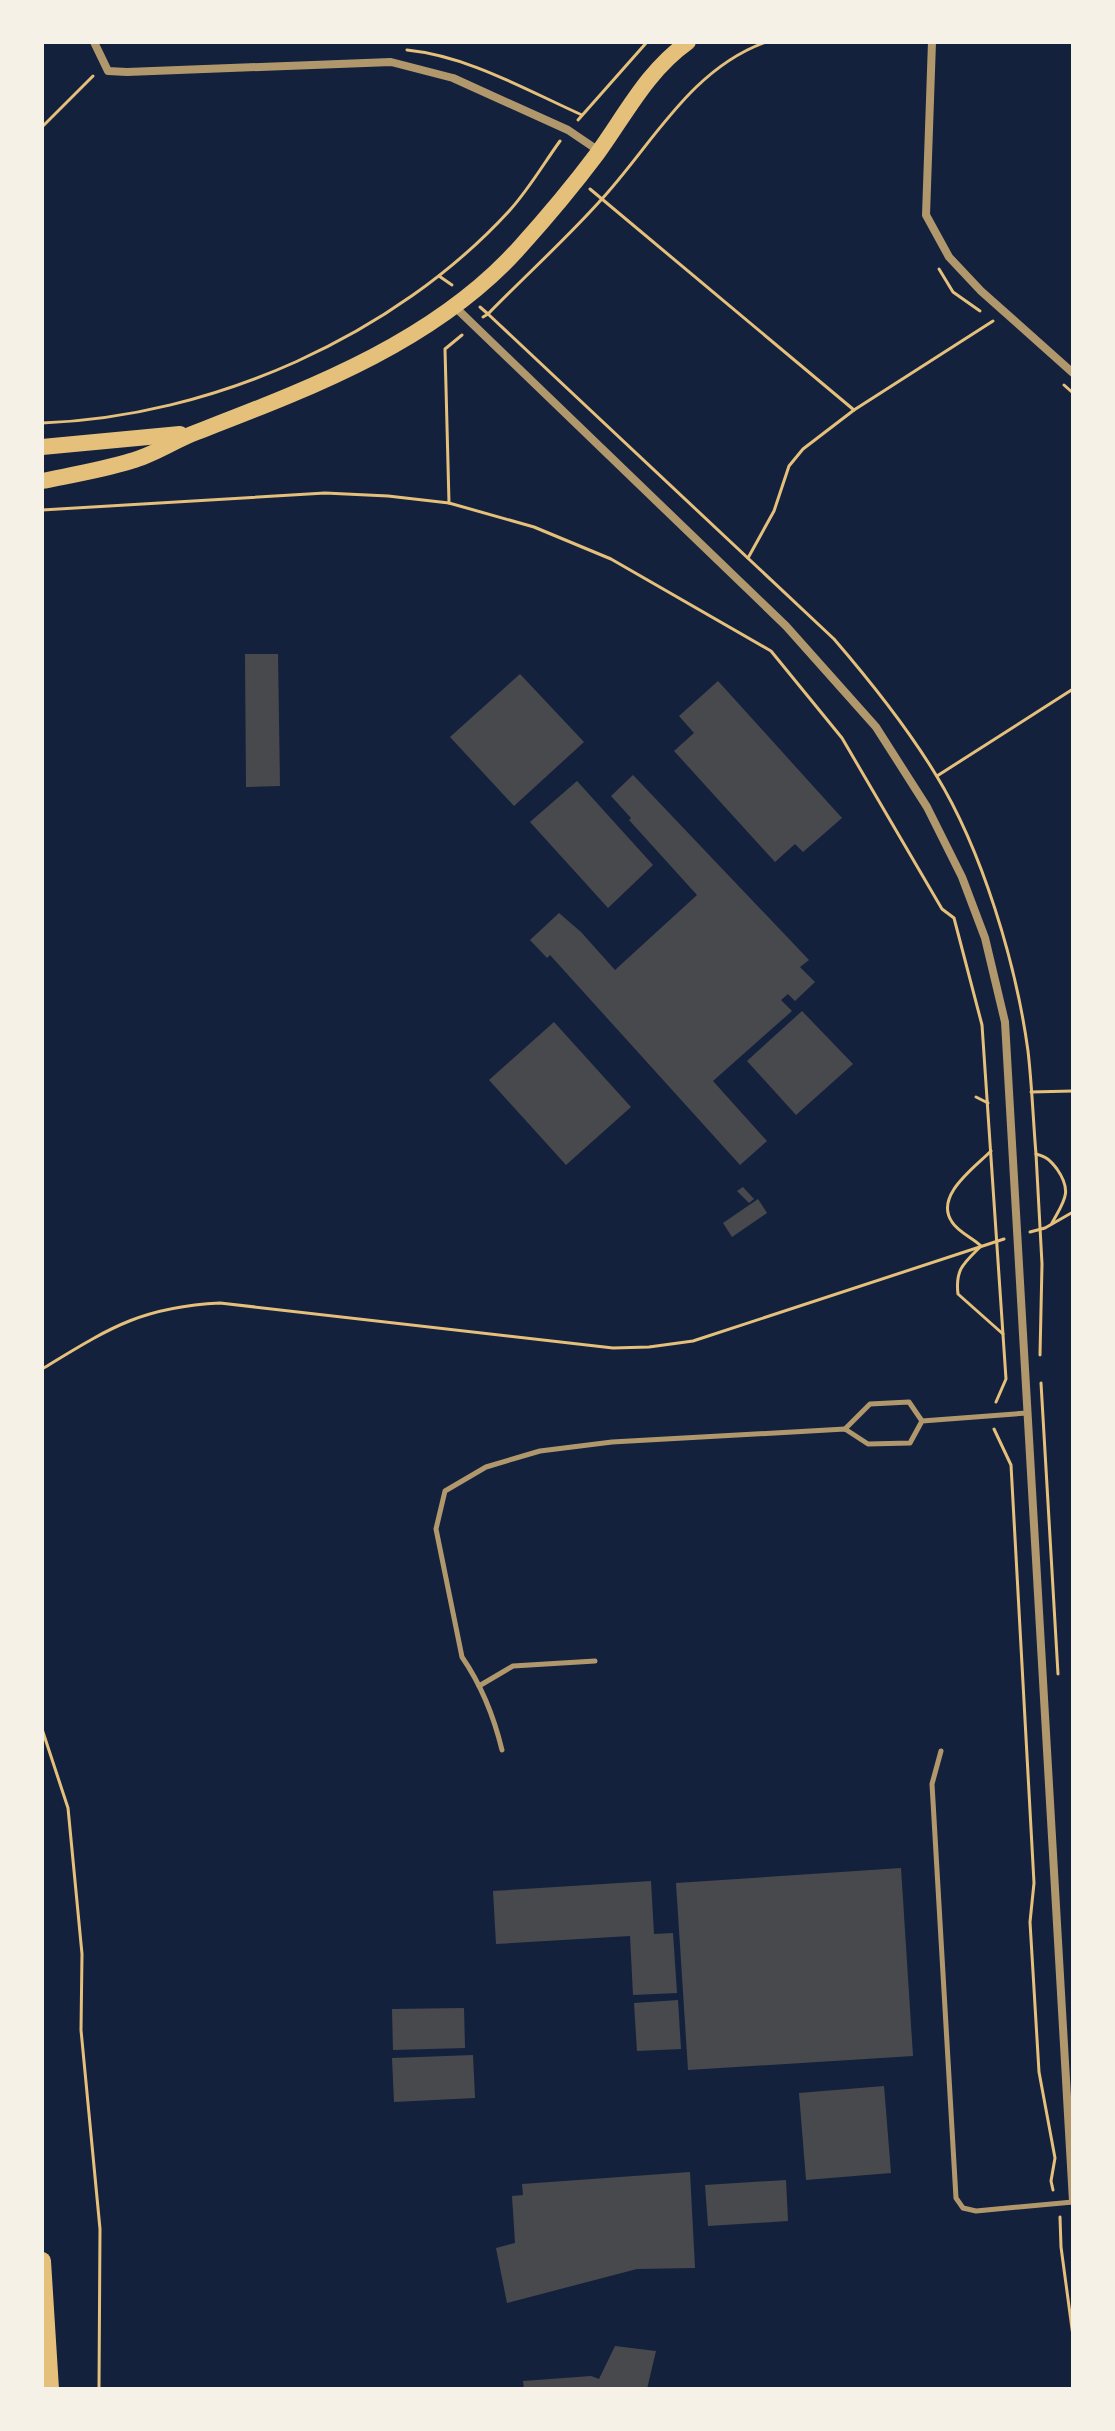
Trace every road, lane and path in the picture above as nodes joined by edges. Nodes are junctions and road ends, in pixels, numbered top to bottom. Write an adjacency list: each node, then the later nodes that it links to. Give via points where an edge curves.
1 (94, 42): 6 (street)
2 (647, 42): 8 (path)
3 (688, 42): 9 (main road, via 635,95)
4 (766, 42): 11 (path, via 687,94)
5 (932, 42): 17 (street, via 926,215 949,257)
6 (105, 64): 7 (path); 8 (street, via 108,71 127,72 391,62 453,78)
7 (42, 127)
8 (568, 130): 9 (street); 13 (path, via 511,209)
9 (599, 151): 10 (main road)
10 (578, 178): 11 (path); 14 (main road, via 510,258)
11 (601, 200): 15 (path); 20 (path)
12 (934, 262): 20 (path, via 953,292 994,320)
13 (439, 276): 14 (path); 21 (path, via 356,331 266,375 171,405)
14 (460, 302): 15 (path); 16 (street); 22 (main road, via 359,364 280,402)
15 (488, 314): 16 (path); 27 (path)
16 (474, 325): 25 (path, via 445,349); 43 (street, via 786,626 876,727 927,807 962,877 1005,1022)
17 (1073, 373)
18 (1062, 383): 19 (path)
19 (1073, 393)
20 (854, 410): 27 (path, via 789,466 774,511)
21 (42, 423)
22 (194, 433): 23 (main road); 24 (main road, via 134,461)
23 (42, 447)
24 (42, 481)
25 (449, 503): 26 (path, via 325,493); 33 (path, via 534,527 611,559 771,651 842,738 942,909 954,918 982,1025)
26 (42, 510)
27 (748, 558): 29 (path, via 834,639)
28 (1073, 689): 29 (path)
29 (937, 776): 31 (path, via 975,857 1002,933 1019,999)
30 (1073, 1091): 31 (path)
31 (1031, 1092): 35 (path)
32 (976, 1097): 33 (path)
33 (988, 1103): 34 (path)
34 (991, 1151): 38 (path, via 947,1201 953,1225); 39 (path)
35 (1036, 1154): 36 (path, via 1049,1158 1067,1188); 40 (path)
36 (1051, 1224)
37 (989, 1244): 38 (path)
38 (981, 1246): 39 (path, via 956,1277 958,1294); 41 (path, via 670,1345 613,1348 220,1303 148,1313 109,1328)
39 (1003, 1334): 44 (path, via 1006,1379)
40 (1040, 1356)
41 (42, 1369)
42 (1041, 1372): 49 (path)
43 (1027, 1413): 44 (lane); 53 (street)
44 (993, 1416): 45 (lane); 54 (path, via 998,1442 1011,1465 1039,2072 1055,2158 1051,2181)
45 (922, 1421): 46 (lane, via 910,1443 868,1444); 46 (lane, via 909,1402 870,1404)
46 (845, 1429): 48 (lane, via 540,1451 486,1467 445,1491 436,1529 462,1657)
47 (595, 1661): 48 (lane, via 513,1666)
48 (479, 1686): 51 (lane)
49 (1059, 1687)
50 (42, 1729): 58 (path, via 68,1808 82,1954 81,2030 100,2229)
51 (502, 1750)
52 (941, 1751): 54 (lane, via 932,1784 956,2198 963,2208 976,2211)
53 (1073, 2202): 54 (lane)
54 (1057, 2204): 56 (path)
55 (42, 2261): 57 (main road)
56 (1073, 2336)
57 (50, 2389)
58 (99, 2389)

